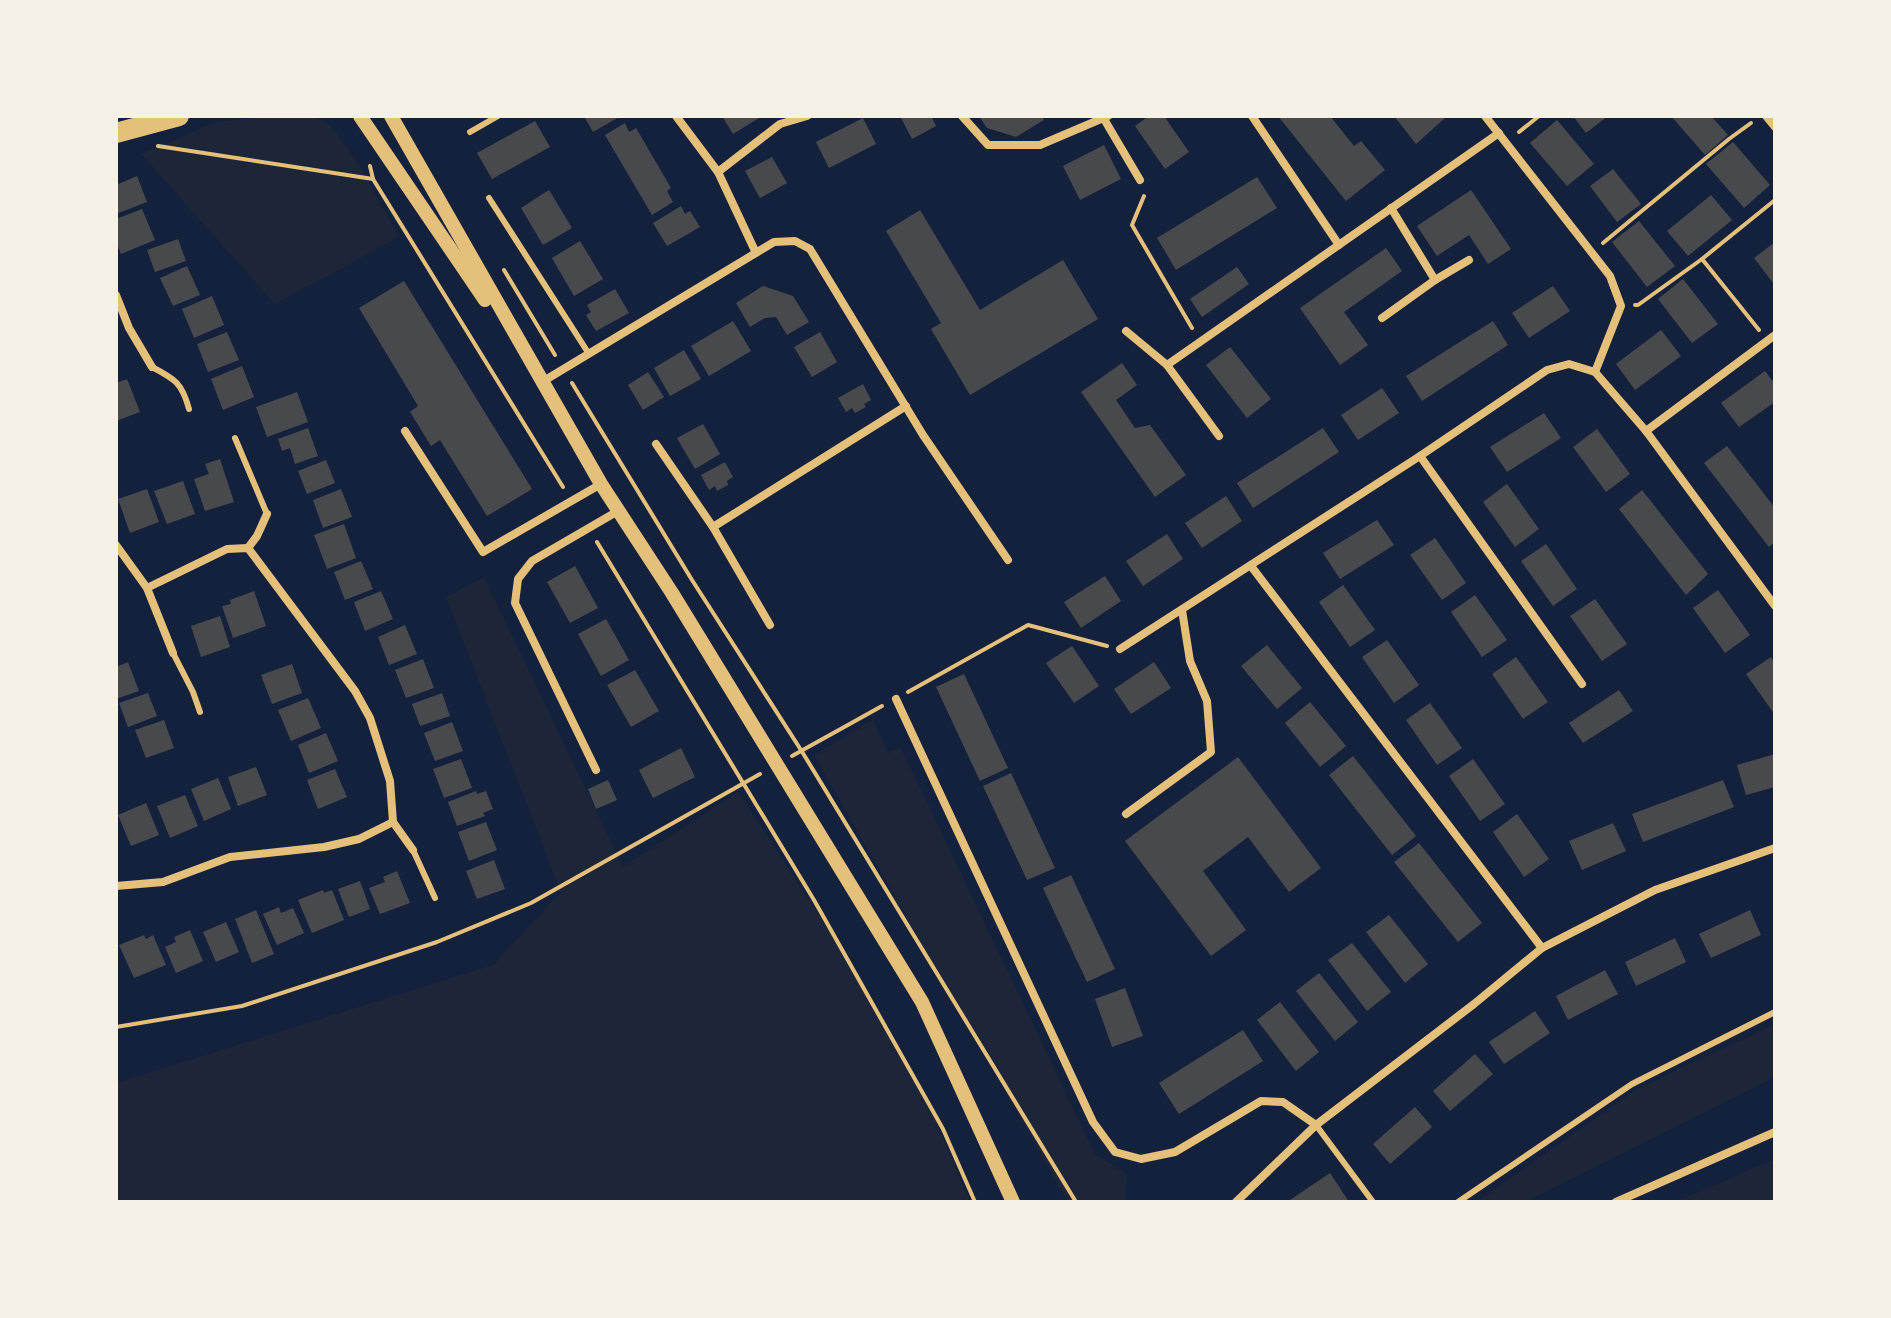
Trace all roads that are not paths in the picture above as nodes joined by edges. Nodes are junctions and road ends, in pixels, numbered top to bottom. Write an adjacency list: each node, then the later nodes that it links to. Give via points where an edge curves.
1 (140, 116): 13 (main road)
2 (179, 116): 16 (main road)
3 (360, 116): 36 (street)
4 (391, 116): 36 (street)
5 (498, 116): 15 (lane)
6 (676, 116): 18 (street)
7 (807, 116): 18 (street, via 780,124)
8 (962, 116): 12 (street, via 988,145 1040,145)
9 (1252, 116): 22 (street)
10 (1485, 116): 17 (street)
11 (1766, 116): 14 (street)
12 (1106, 118): 19 (street)
13 (116, 124)
14 (1775, 127)
15 (470, 132)
16 (116, 133)
17 (1499, 133): 21 (street); 35 (street, via 1610,276 1621,306)
18 (718, 172): 23 (street)
19 (1140, 180)
20 (489, 198): 32 (lane)
21 (1391, 208): 22 (street); 25 (street)
22 (1339, 245): 33 (street)
23 (756, 253): 32 (street); 37 (street, via 774,242 795,241 810,249)
24 (1469, 260): 25 (street)
25 (1435, 280): 27 (street)
26 (116, 295): 28 (street)
27 (1382, 318)
28 (129, 328): 30 (street); 34 (street)
29 (1126, 331): 33 (street)
30 (116, 332)
31 (1775, 335): 40 (street)
32 (589, 354): 36 (street)
33 (1167, 365): 41 (street)
34 (152, 367): 38 (lane, via 184,390)
35 (1595, 372): 40 (street); 44 (street, via 1569,364 1547,370)
36 (542, 383): 45 (street)
37 (906, 406): 48 (street); 51 (street)
38 (189, 409)
39 (405, 431): 45 (street, via 483,552)
40 (1646, 431): 54 (street)
41 (1219, 436)
42 (235, 438): 47 (lane)
43 (656, 444): 48 (street)
44 (1420, 456): 52 (street); 59 (street)
45 (601, 484): 46 (street)
46 (618, 511): 62 (street, via 532,561 518,579 515,603); 73 (street, via 922,1002)
47 (267, 514): 50 (street)
48 (713, 527): 56 (street)
49 (116, 545): 53 (street)
50 (248, 548): 53 (street, via 227,549); 64 (street, via 370,718 390,781)
51 (1008, 560)
52 (1251, 566): 55 (street); 69 (street)
53 (147, 588): 58 (street)
54 (1775, 606)
55 (1182, 610): 57 (street); 63 (street, via 1190,661 1207,701 1211,752)
56 (770, 625)
57 (1120, 649)
58 (173, 653): 61 (lane)
59 (1582, 684)
60 (896, 699): 71 (street, via 1093,1122 1115,1152 1141,1159 1175,1152 1261,1101 1283,1102)
61 (200, 712)
62 (596, 770)
63 (1126, 814)
64 (393, 822): 66 (street); 67 (street, via 359,839 230,857 163,882)
65 (1775, 848): 69 (street, via 1655,890)
66 (413, 850): 68 (lane)
67 (116, 886)
68 (435, 898)
69 (1542, 948): 71 (street)
70 (1775, 1012): 76 (lane, via 1632,1084)
71 (1316, 1125): 74 (street); 75 (lane)
72 (1775, 1132): 77 (street)
73 (1013, 1202)
74 (1236, 1202)
75 (1373, 1202)
76 (1458, 1202)
77 (1616, 1202)

